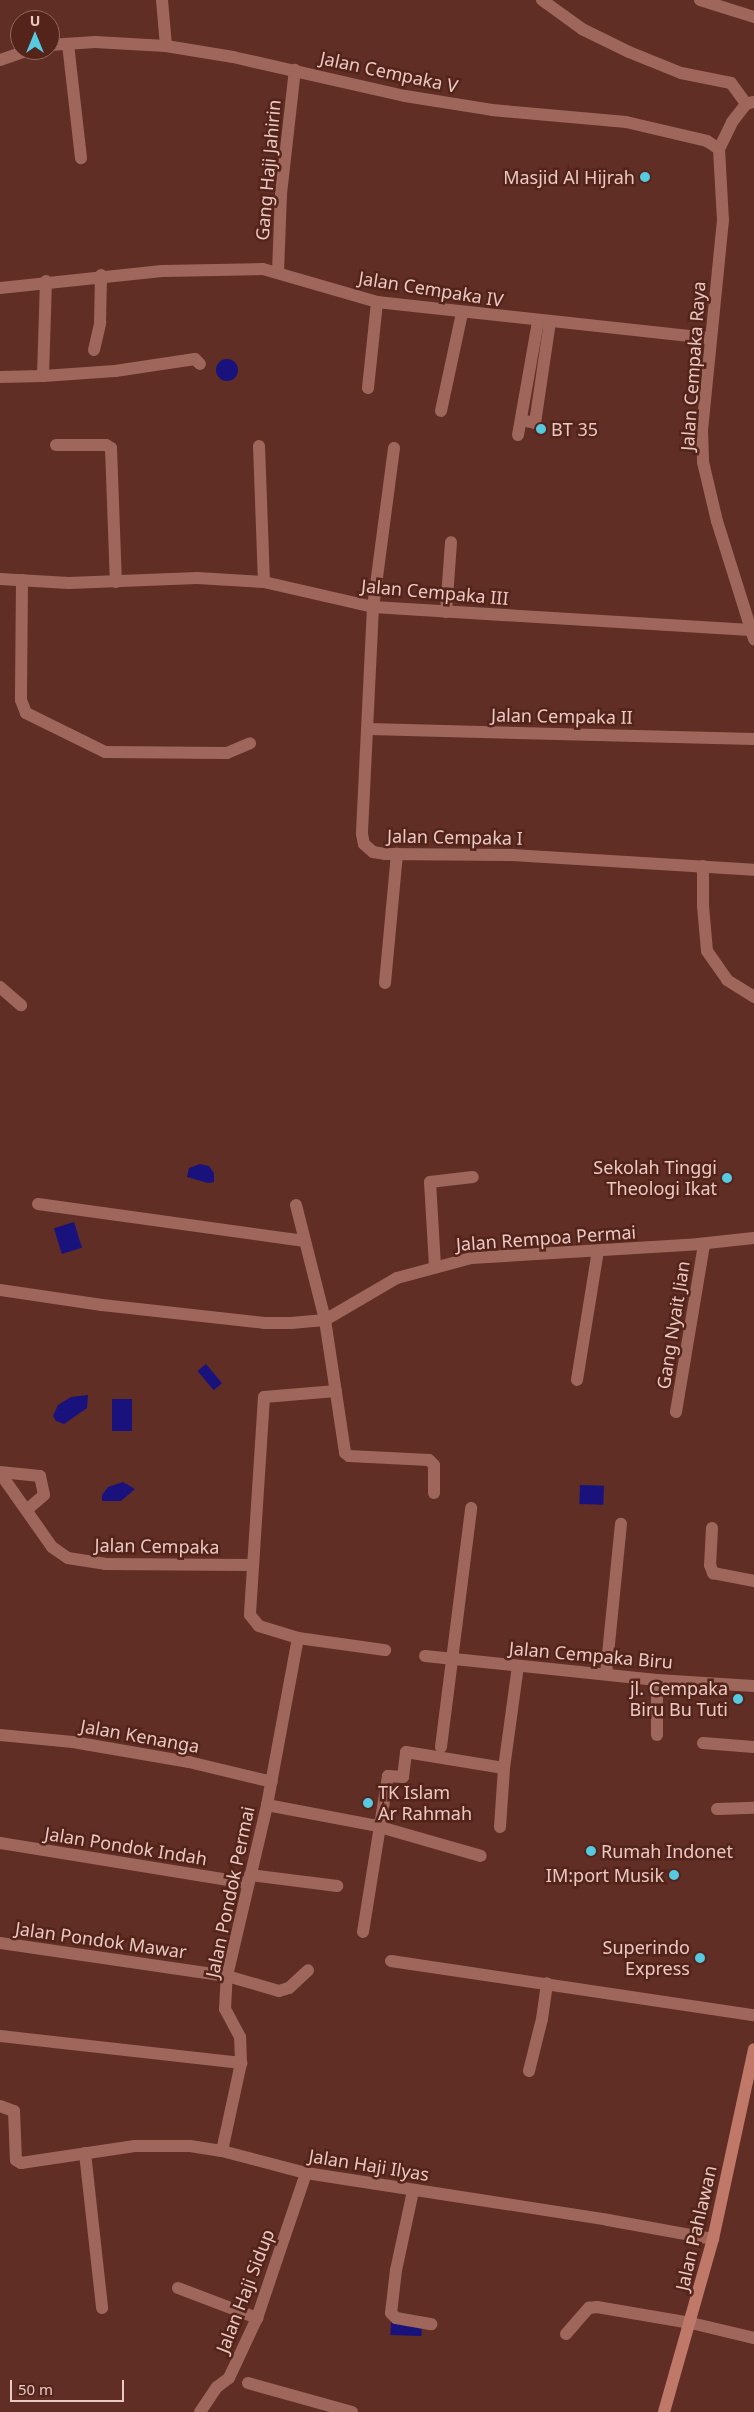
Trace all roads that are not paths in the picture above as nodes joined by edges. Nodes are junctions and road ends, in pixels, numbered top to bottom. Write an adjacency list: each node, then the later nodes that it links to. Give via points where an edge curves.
1 (162, 0): 7 (street)
2 (542, 0): 9 (street, via 582,28 629,52 681,73 732,83)
3 (700, 0): 4 (street)
4 (754, 17)
5 (60, 44): 6 (street, Jalan Cempaka V)
6 (68, 44): 7 (street, Jalan Cempaka V); 11 (street)
7 (166, 46): 8 (street, Jalan Cempaka V)
8 (295, 70): 10 (street, Jalan Cempaka V, via 405,96 483,109 626,122 707,141); 12 (street, Gang Haji Jahirin, via 281,194)
9 (750, 102): 10 (street)
10 (719, 149): 19 (street, Jalan Cempaka Raya, via 723,220)
11 (81, 158)
12 (278, 272): 13 (street, Jalan Cempaka IV, via 162,271); 16 (street, Jalan Cempaka IV)
13 (101, 275): 14 (street, Jalan Cempaka IV); 20 (street, via 100,323)
14 (46, 280): 15 (street, Jalan Cempaka IV); 22 (street)
15 (0, 288)
16 (377, 302): 17 (street, Jalan Cempaka IV); 24 (street)
17 (462, 313): 18 (street, Jalan Cempaka IV); 25 (street)
18 (544, 322): 19 (street, Jalan Cempaka IV); 26 (street)
19 (710, 338): 37 (street, Jalan Cempaka Raya, via 702,430 703,462)
20 (94, 350)
21 (200, 364): 22 (street, via 195,359 115,371)
22 (43, 376): 23 (street)
23 (0, 377)
24 (368, 388)
25 (441, 411)
26 (518, 435)
27 (56, 444): 33 (street, via 106,444 111,448)
28 (259, 446): 34 (street)
29 (394, 448): 35 (street, Jalan Cempaka I)
30 (451, 542): 36 (street)
31 (0, 578): 32 (street, Jalan Cempaka III)
32 (22, 580): 33 (street, Jalan Cempaka III); 40 (street, via 21,700 26,713 105,752 227,753)
33 (116, 582): 34 (street, Jalan Cempaka III, via 198,578)
34 (264, 582): 35 (street, Jalan Cempaka III)
35 (373, 607): 36 (street, Jalan Cempaka III); 38 (street, Jalan Cempaka I)
36 (446, 612): 37 (street, Jalan Cempaka III)
37 (752, 635)
38 (369, 729): 39 (street, Jalan Cempaka II); 41 (street, Jalan Cempaka I, via 364,844 373,852)
39 (754, 739)
40 (250, 743)
41 (397, 854): 42 (street, Jalan Cempaka I, via 512,856); 44 (street)
42 (703, 866): 43 (street, Jalan Cempaka I); 46 (street, via 702,906 707,950 727,980)
43 (754, 870)
44 (386, 983)
45 (0, 987): 47 (street)
46 (754, 997)
47 (21, 1005)
48 (473, 1177): 55 (street, via 430,1182)
49 (38, 1204): 52 (street)
50 (296, 1205): 52 (street)
51 (754, 1238): 53 (street, Jalan Rempoa Permai)
52 (304, 1241): 57 (street)
53 (704, 1244): 54 (street, Jalan Rempoa Permai); 60 (street, Gang Nyait Jian)
54 (598, 1251): 55 (street, Jalan Rempoa Permai, via 470,1258); 58 (street)
55 (435, 1266): 57 (street, Jalan Rempoa Permai, via 397,1278)
56 (0, 1290): 57 (street, via 264,1323)
57 (324, 1320): 59 (street)
58 (577, 1380)
59 (336, 1391): 62 (street, via 347,1455 429,1460 434,1465); 67 (street, via 264,1397)
60 (676, 1412)
61 (0, 1473): 64 (street, Jalan Cempaka); 64 (street, via 40,1476 44,1494)
62 (434, 1493)
63 (471, 1508): 72 (street)
64 (27, 1510): 67 (street, Jalan Cempaka, via 56,1551 78,1561)
65 (621, 1524): 74 (street)
66 (712, 1528): 68 (street, via 710,1565 713,1573)
67 (251, 1565): 69 (street, via 251,1618 259,1626)
68 (754, 1582)
69 (298, 1638): 70 (street); 83 (street, Jalan Pondok Permai)
70 (385, 1650)
71 (425, 1656): 72 (street, Jalan Cempaka Biru)
72 (454, 1660): 73 (street, Jalan Cempaka Biru); 80 (street)
73 (518, 1666): 74 (street, Jalan Cempaka Biru); 82 (street)
74 (606, 1674): 75 (street, Jalan Cempaka Biru)
75 (657, 1680): 76 (street, Jalan Cempaka Biru); 78 (street)
76 (754, 1686)
77 (0, 1735): 83 (street, Jalan Kenanga, via 73,1742 189,1762)
78 (658, 1736)
79 (703, 1742): 81 (street)
80 (441, 1747)
81 (754, 1747)
82 (504, 1768): 87 (street); 88 (street, via 406,1752 403,1777 388,1776)
83 (272, 1782): 84 (street, Jalan Pondok Permai)
84 (267, 1805): 88 (street); 91 (street, Jalan Pondok Permai)
85 (754, 1808): 86 (street)
86 (717, 1809)
87 (500, 1827)
88 (381, 1828): 90 (street); 93 (street)
89 (0, 1843): 91 (street, Jalan Pondok Indah)
90 (481, 1856)
91 (248, 1879): 92 (street, Jalan Pondok Indah); 97 (street, Jalan Pondok Permai)
92 (337, 1886)
93 (363, 1932)
94 (0, 1943): 97 (street, Jalan Pondok Mawar)
95 (391, 1961): 98 (street)
96 (308, 1970): 97 (street, Jalan Pondok Mawar, via 282,1991)
97 (227, 1976): 102 (street, Jalan Pondok Permai, via 225,2009 240,2037)
98 (547, 1983): 99 (street); 103 (street)
99 (754, 2015)
100 (0, 2036): 102 (street)
101 (754, 2049): 104 (main road, Jalan Pahlawan)
102 (241, 2063): 106 (street, Jalan Pondok Permai)
103 (529, 2071)
104 (752, 2073): 110 (main road, Jalan Pahlawan)
105 (0, 2106): 107 (street, Jalan Haji Ilyas, via 14,2112 16,2160 21,2163)
106 (222, 2151): 107 (street, Jalan Haji Ilyas, via 154,2145); 108 (street, Jalan Haji Ilyas)
107 (85, 2153): 112 (street)
108 (306, 2173): 109 (street, Jalan Haji Ilyas); 113 (street, Jalan Haji Sidup)
109 (413, 2191): 110 (street, Jalan Haji Ilyas, via 608,2220); 115 (street, via 396,2270 391,2313 396,2318)
110 (713, 2240): 114 (main road, Jalan Pahlawan)
111 (178, 2288): 113 (street)
112 (102, 2308)
113 (257, 2318): 120 (street, Jalan Haji Sidup, via 229,2378 211,2395)
114 (691, 2323): 116 (street, via 593,2307); 117 (street); 122 (main road, Jalan Pahlawan)
115 (431, 2324)
116 (566, 2334)
117 (754, 2338)
118 (248, 2383): 119 (street)
119 (337, 2410): 121 (street)
120 (200, 2412)
121 (352, 2412)
122 (664, 2412)

